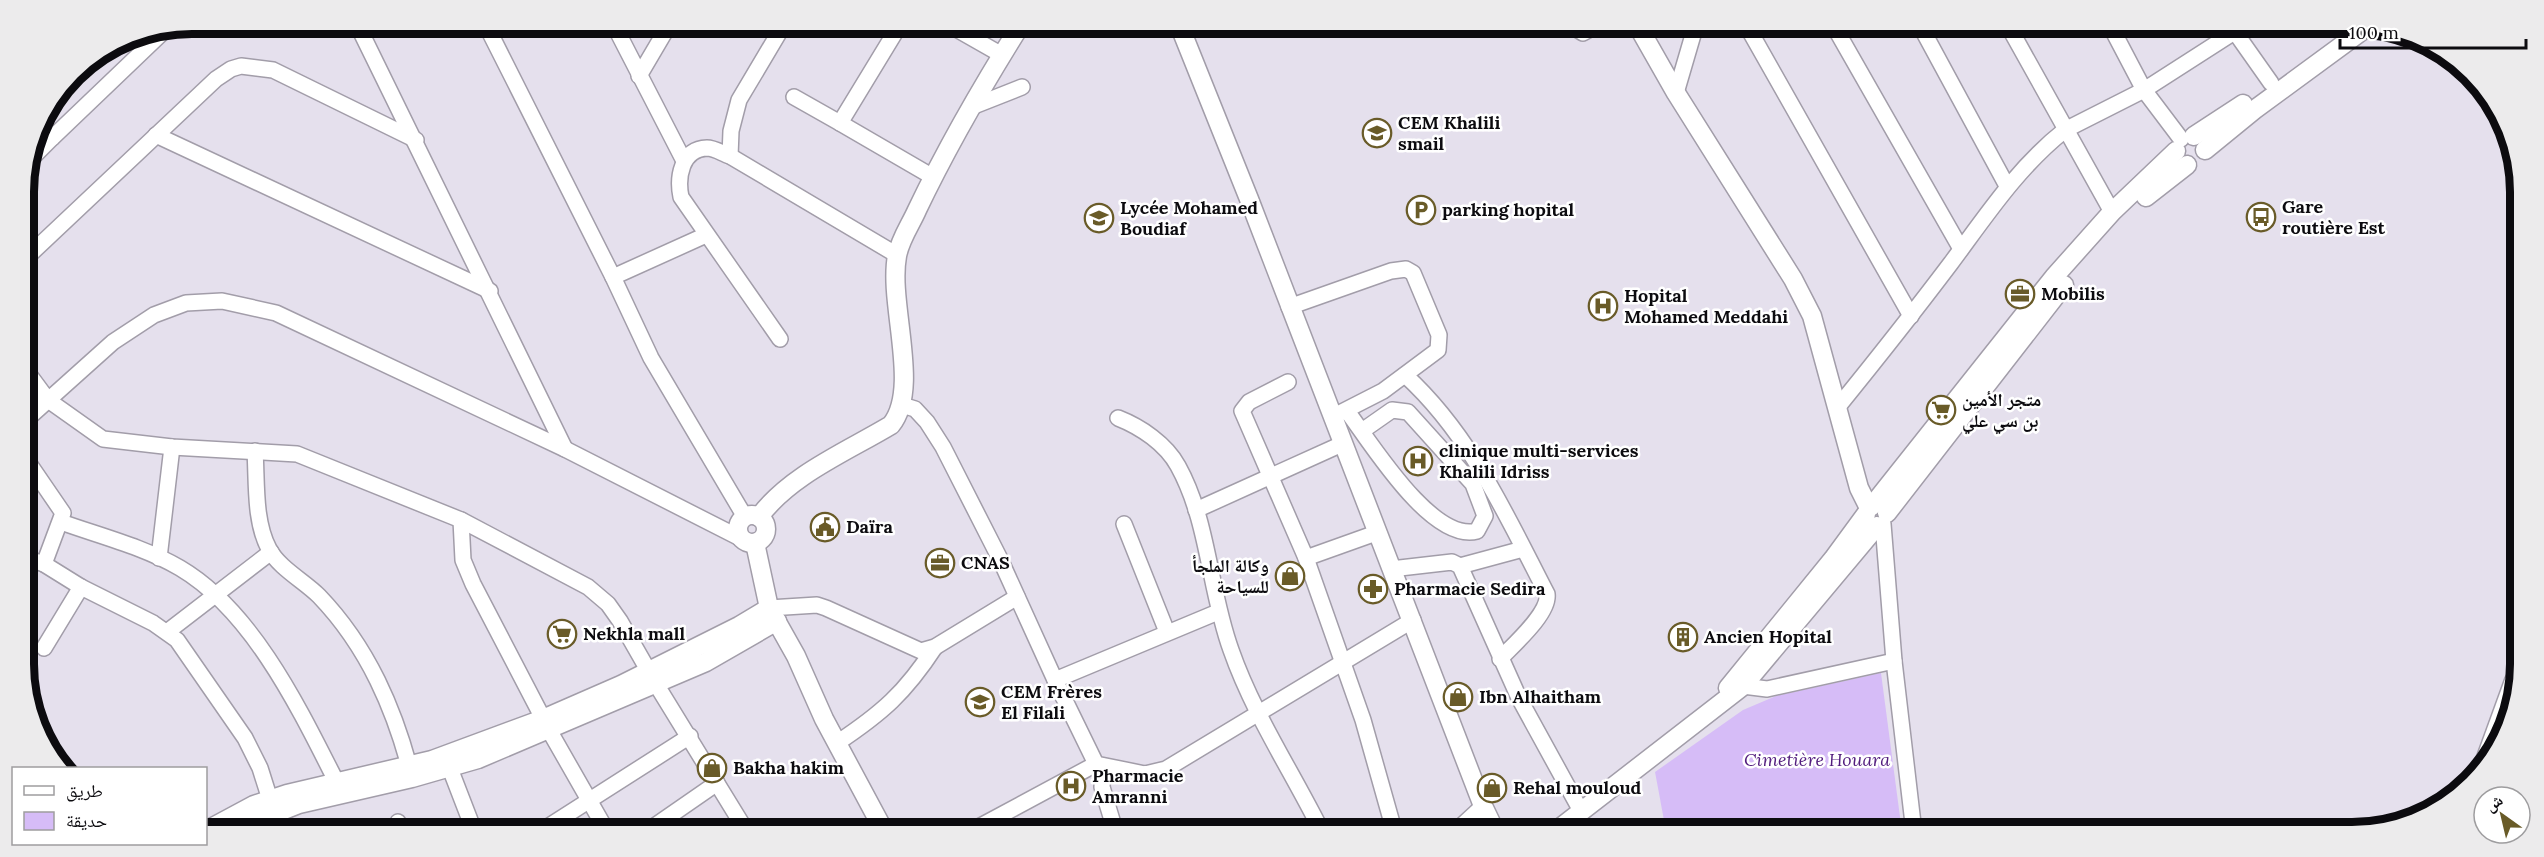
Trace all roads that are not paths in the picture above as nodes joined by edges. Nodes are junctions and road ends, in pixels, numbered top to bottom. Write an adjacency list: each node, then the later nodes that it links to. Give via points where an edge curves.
1 (1643, 34): 27 (main road)
2 (1693, 34): 27 (street)
3 (1752, 34): 50 (street)
4 (1839, 34): 44 (street)
5 (1925, 34): 41 (street)
6 (2013, 34): 31 (street)
7 (2115, 34): 26 (street)
8 (2232, 34): 26 (street)
9 (2239, 34): 24 (street)
10 (2337, 34): 24 (main road)
11 (2357, 34): 36 (main road, via 2254,110)
12 (363, 35): 35 (street)
13 (491, 35): 47 (street)
14 (619, 35): 23 (street)
15 (663, 35): 23 (street)
16 (778, 35): 38 (street, via 739,100)
17 (893, 35): 30 (street)
18 (966, 35): 22 (street)
19 (1015, 35): 22 (main road)
20 (1183, 35): 49 (main road)
21 (155, 39): 34 (street)
22 (1002, 55): 29 (main road)
23 (639, 76): 39 (street)
24 (2271, 83): 36 (main road)
25 (1022, 87): 29 (street)
26 (2144, 90): 31 (street); 36 (street)
27 (1676, 93): 57 (main road, via 1808,307)
28 (794, 97): 30 (street)
29 (974, 106): 40 (main road)
30 (840, 123): 40 (street)
31 (2065, 130): 41 (street); 42 (street)
32 (47, 131): 34 (street)
33 (156, 135): 35 (street, via 216,79 231,69 252,66 273,70); 45 (street); 48 (street)
34 (52, 138): 37 (street)
35 (416, 140): 48 (street)
36 (2189, 148): 42 (main road); 69 (main road, via 2065,283)
37 (40, 150)
38 (730, 156): 39 (street, via 707,148); 46 (street)
39 (684, 161): 43 (street, via 678,181 681,196)
40 (933, 177): 46 (main road)
41 (2007, 186): 44 (street)
42 (2112, 212): 69 (main road, via 2054,277)
43 (705, 235): 47 (street); 51 (street)
44 (1961, 249): 50 (street)
45 (35, 250)
46 (897, 255): 56 (main road)
47 (613, 277): 70 (street, via 651,358)
48 (490, 291): 64 (street)
49 (1289, 307): 52 (street, via 1391,271 1410,270 1441,341 1438,350); 59 (main road)
50 (1911, 316): 57 (street)
51 (780, 339)
52 (1405, 375): 59 (street); 76 (street, via 1460,437)
53 (35, 382): 55 (street)
54 (1288, 382): 67 (street, via 1249,402 1242,411)
55 (48, 400): 58 (street); 63 (street, via 103,440); 64 (street, via 113,342 154,315 186,303 222,301 276,313)
56 (902, 405): 70 (main road, via 891,425 788,488); 86 (street, via 915,409 943,447)
57 (1837, 408): 69 (main road, via 1859,488)
58 (35, 412)
59 (1340, 414): 61 (street); 62 (main road)
60 (1118, 418): 68 (street, via 1140,428 1174,459)
61 (1362, 430): 61 (street, via 1394,475 1426,510 1460,532 1477,531 1485,516 1473,484 1407,412 1392,410)
62 (1342, 444): 67 (street); 74 (main road)
63 (172, 447): 65 (street); 78 (street)
64 (565, 449): 75 (street)
65 (255, 451): 71 (street, via 297,454 321,461); 77 (street, via 260,518)
66 (34, 471): 72 (street, via 63,511)
67 (1270, 475): 68 (street); 79 (street)
68 (1196, 510): 87 (street)
69 (1876, 515): 95 (street); 99 (main road, via 1833,559)
70 (752, 517): 75 (main road, via 766,529 762,538)
71 (460, 520): 97 (street, via 588,587 620,621); 101 (street, via 463,560 473,584)
72 (61, 522): 78 (street); 81 (street)
73 (1124, 524): 91 (street)
74 (1376, 533): 79 (street); 83 (main road)
75 (749, 541): 88 (main road)
76 (1522, 549): 82 (street); 94 (street, via 1547,594 1547,604)
77 (271, 552): 85 (street); 106 (street, via 319,596 369,662 393,709)
78 (159, 558): 85 (street)
79 (1306, 558): 96 (street)
80 (34, 561): 81 (street)
81 (44, 564): 84 (street)
82 (1460, 566): 83 (street, via 1452,562); 94 (street)
83 (1390, 569): 89 (main road)
84 (81, 587): 90 (street); 93 (street)
85 (216, 594): 90 (street); 107 (street, via 250,634 289,692)
86 (1017, 597): 92 (street); 98 (street)
87 (1218, 612): 91 (street); 100 (street, via 1240,675)
88 (773, 614): 92 (street, via 798,606 826,608 917,650); 97 (main road, via 706,662); 103 (main road)
89 (1413, 620): 96 (street); 110 (main road)
90 (167, 632): 112 (street, via 195,663 245,738)
91 (1167, 632): 98 (street)
92 (935, 647): 103 (street, via 892,703)
93 (44, 648)
94 (1500, 659): 111 (street, via 1545,750)
95 (1894, 661): 99 (street, via 1767,688); 128 (street)
96 (1344, 662): 100 (street); 124 (street)
97 (652, 678): 101 (main road); 102 (street)
98 (1054, 680): 105 (street)
99 (1738, 683): 111 (main road, via 1717,705)
100 (1259, 713): 105 (street, via 1155,773); 123 (street)
101 (546, 725): 104 (main road); 109 (street)
102 (690, 736): 108 (street); 109 (street)
103 (837, 743): 120 (main road)
104 (447, 762): 106 (main road); 115 (street)
105 (1100, 765): 121 (street); 122 (street, via 1101,787)
106 (411, 772): 107 (main road); 112 (main road)
107 (337, 783): 112 (main road)
108 (717, 783): 118 (street); 119 (street)
109 (588, 801): 116 (street); 117 (street)
110 (1483, 806): 125 (street); 126 (main road)
111 (1581, 811): 127 (main road)
112 (275, 813): 113 (main road, via 254,805); 114 (main road)
113 (222, 822)
114 (253, 822)
115 (471, 822)
116 (555, 822)
117 (601, 822)
118 (661, 822)
119 (742, 822)
120 (879, 822)
121 (989, 822)
122 (1112, 822)
123 (1317, 822)
124 (1392, 822)
125 (1466, 822)
126 (1491, 822)
127 (1567, 822)
128 (1913, 822)

